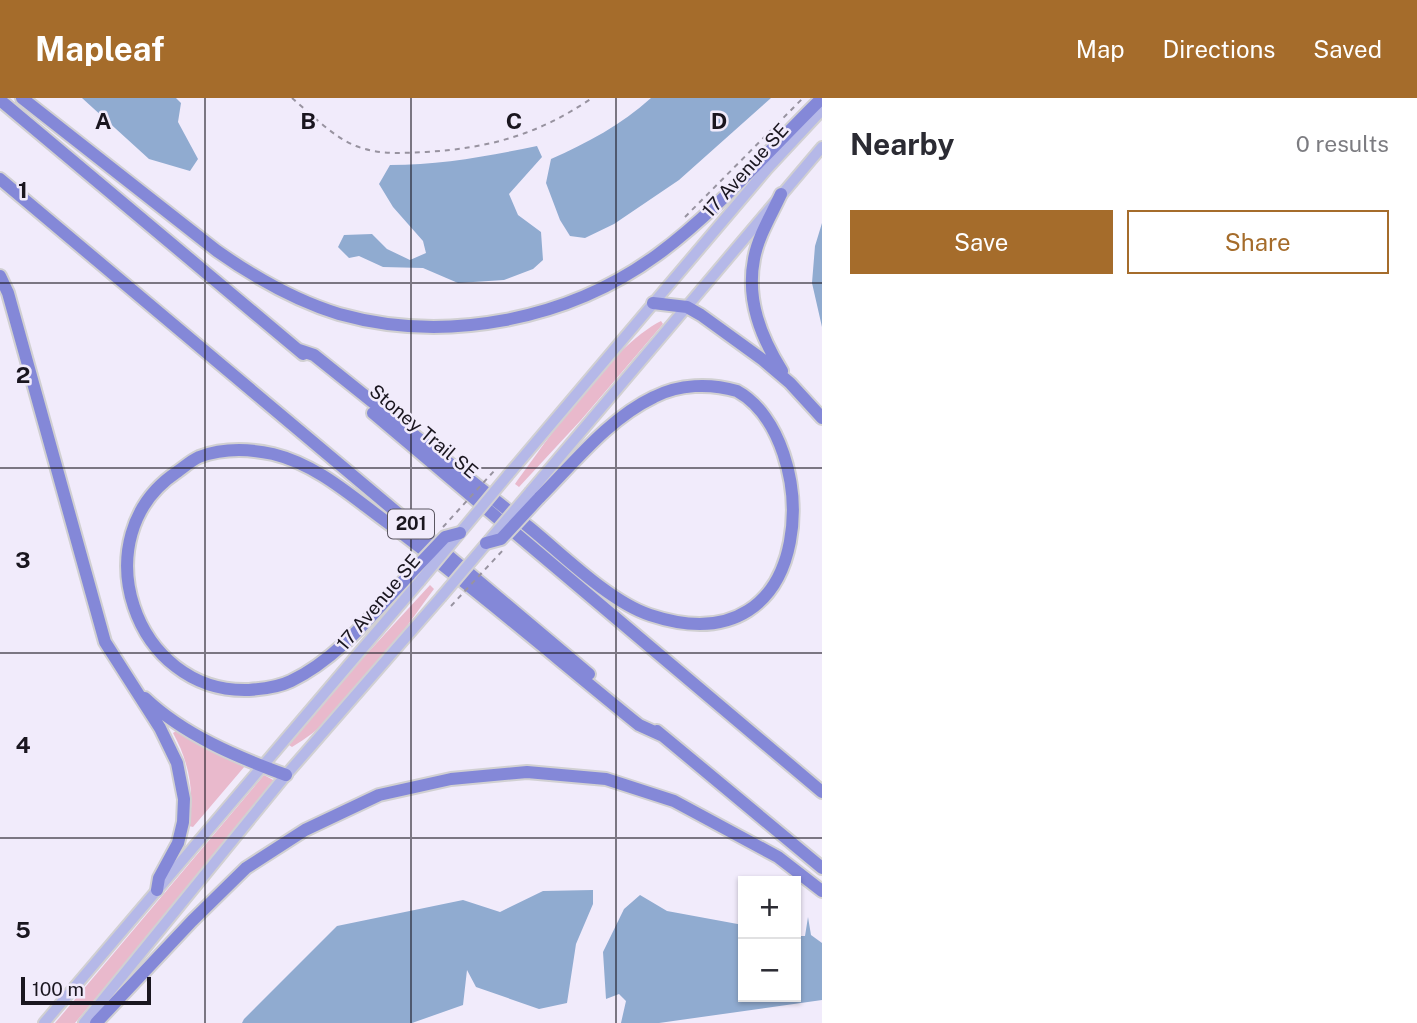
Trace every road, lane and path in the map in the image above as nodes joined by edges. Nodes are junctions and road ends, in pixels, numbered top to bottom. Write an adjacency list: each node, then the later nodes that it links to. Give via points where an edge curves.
1 (22, 98): 5 (highway, via 244,271 340,314 445,327 506,321 551,309 620,279 700,219)
2 (292, 98): 3 (path, via 355,146 397,154 497,144 530,133)
3 (592, 98)
4 (803, 98): 11 (path, via 684,217)
5 (822, 98)
6 (0, 100): 15 (highway, Stoney Trail SE)
7 (822, 110): 13 (main road, 17 Avenue SE)
8 (822, 147): 10 (main road)
9 (0, 179): 29 (highway, 201)
10 (781, 194): 14 (main road); 16 (highway, via 754,258 752,294 759,329)
11 (688, 220)
12 (0, 276): 28 (highway, via 105,642)
13 (653, 303): 14 (highway); 22 (main road, 17 Avenue SE, bridge)
14 (687, 307): 16 (highway); 20 (main road)
15 (299, 351): 26 (highway, via 314,355 594,581 646,614 684,623 725,623 762,610); 32 (highway, Stoney Trail SE)
16 (790, 383): 18 (highway)
17 (779, 412): 20 (highway, via 730,389 674,389 639,404 619,419)
18 (822, 418)
19 (494, 471): 21 (path, bridge)
20 (534, 495): 23 (highway, bridge, via 501,539)
21 (440, 529)
22 (460, 533): 25 (highway, bridge, via 444,537)
23 (486, 544): 31 (main road, bridge)
24 (505, 548): 27 (path, bridge)
25 (415, 577): 29 (highway, via 312,669 289,682 235,690 206,684 171,663 145,633 129,596 127,555 137,515 162,482 199,457 239,449 275,455 317,470 639,725); 30 (main road, 17 Avenue SE)
26 (778, 598)
27 (451, 606)
28 (130, 684): 30 (highway, via 173,721); 34 (highway, via 177,763 184,799 178,843)
29 (662, 735): 33 (highway, 201)
30 (261, 766): 31 (highway); 34 (main road, 17 Avenue SE)
31 (286, 775): 37 (main road)
32 (822, 792)
33 (822, 869)
34 (157, 890): 36 (main road, 17 Avenue SE)
35 (822, 891): 38 (highway, via 778,857 674,801 606,779 527,772 451,779 379,795 305,830 246,869)
36 (44, 1023)
37 (84, 1023)
38 (96, 1023)

